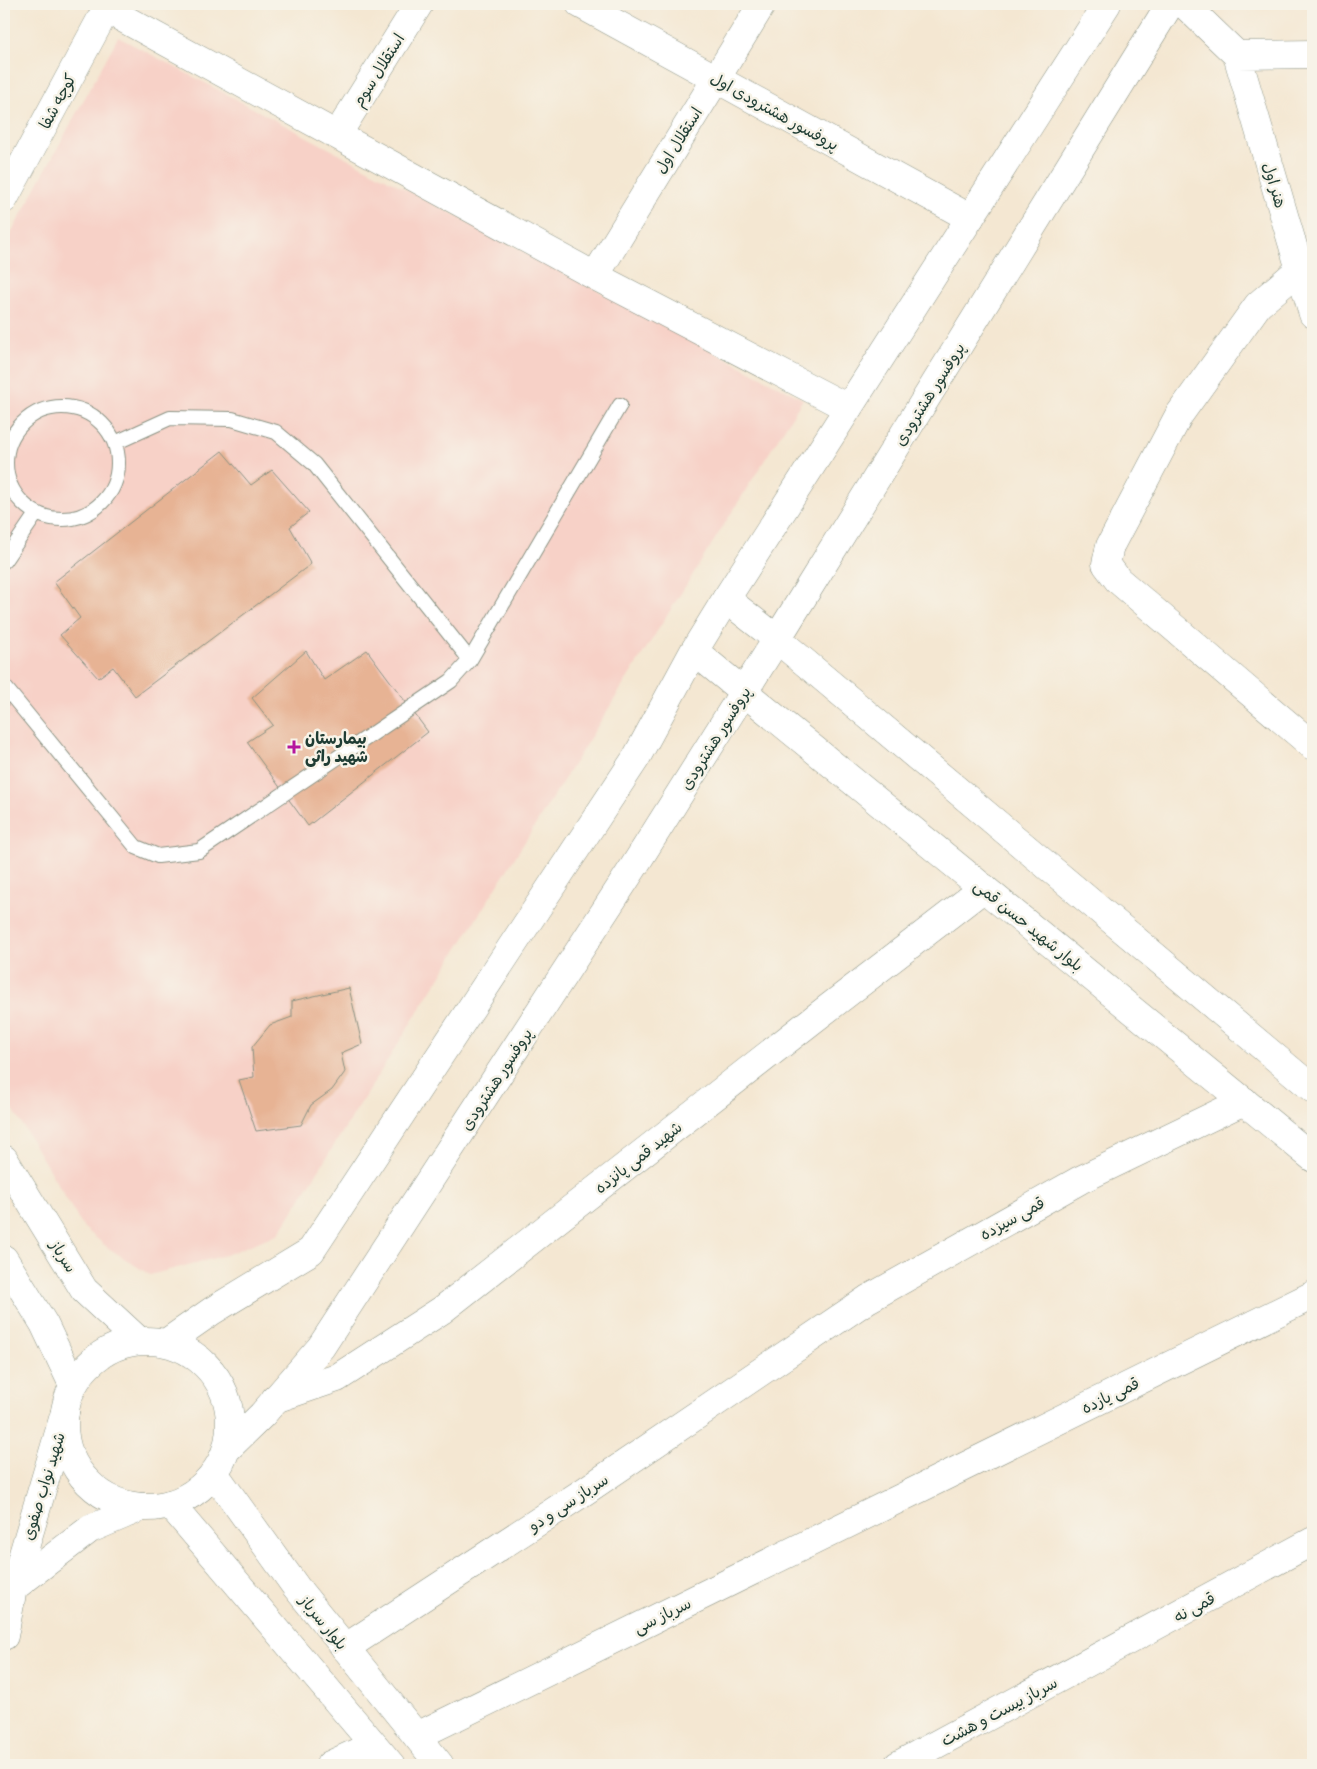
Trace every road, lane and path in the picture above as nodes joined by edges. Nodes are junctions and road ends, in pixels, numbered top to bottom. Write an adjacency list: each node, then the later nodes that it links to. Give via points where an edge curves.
1 (419, 4): 11 (street, استقلال سوم)
2 (580, 4): 10 (street, پروفسور هشترودی اول)
3 (762, 4): 10 (street, استقلال اول)
4 (1107, 4): 13 (street)
5 (1170, 4): 23 (street, پروفسور هشترودی)
6 (1184, 4): 9 (street)
7 (108, 6): 11 (street); 12 (street, کوچه شفا)
8 (1313, 54): 9 (street)
9 (1236, 56): 15 (street, هنر اول)
10 (716, 78): 13 (street, پروفسور هشترودی اول); 14 (street, استقلال اول)
11 (337, 135): 14 (street)
12 (4, 199)
13 (970, 218): 18 (street)
14 (595, 276): 18 (street)
15 (1306, 281): 16 (street, هنر اول); 28 (street, via 1258,305 1179,415 1110,546 1106,564 1118,580)
16 (1313, 314)
17 (620, 405): 25 (lane)
18 (848, 408): 22 (street)
19 (115, 443): 20 (lane, via 119,459 118,476 100,506 69,520); 20 (lane, via 92,415 75,408 57,407 39,412 24,422 12,436 6,453 6,471 11,488 21,503); 25 (lane, via 170,418 232,419 276,432 314,464)
20 (36, 514): 21 (lane)
21 (4, 561)
22 (726, 599): 23 (street); 24 (street)
23 (777, 639): 27 (street, پروفسور هشترودی); 30 (street)
24 (694, 651): 27 (street, بلوار شهید حسن قمی); 37 (street, via 636,758 311,1251)
25 (470, 660): 26 (lane, via 451,681 199,851 158,856 136,847)
26 (4, 686)
27 (744, 691): 29 (street, بلوار شهید حسن قمی); 40 (street, پروفسور هشترودی, via 633,868 321,1347)
28 (1313, 746)
29 (984, 888): 31 (street, بلوار شهید حسن قمی); 40 (street, شهید قمی پانزده, via 442,1310 337,1378)
30 (1313, 1088)
31 (1244, 1101): 32 (street, بلوار شهید حسن قمی); 38 (street, قمی سیزده, via 1080,1180 868,1299)
32 (1313, 1158)
33 (4, 1159): 36 (street, سرباز, via 84,1290)
34 (4, 1259): 39 (street, via 44,1324)
35 (1313, 1296): 44 (street, قمی یازده)
36 (139, 1341): 37 (street); 39 (street, via 112,1348 97,1358)
37 (166, 1343): 42 (street, via 192,1353 212,1371 226,1394 231,1421)
38 (789, 1353): 50 (street, سرباز سی و دو)
39 (73, 1386): 41 (street)
40 (275, 1399): 42 (street, پروفسور هشترودی)
41 (65, 1412): 46 (street, via 65,1440 74,1466 92,1487 115,1502); 48 (street, شهید نواب صفوی)
42 (227, 1449): 43 (street)
43 (214, 1473): 45 (street, via 195,1492); 50 (street, بلوار سرباز, via 296,1587)
44 (907, 1494): 52 (street, سرباز سی)
45 (170, 1504): 46 (street); 53 (street)
46 (142, 1507): 48 (street, شهید نواب صفوی, via 90,1529)
47 (1313, 1541): 51 (street, قمی نه)
48 (13, 1588): 49 (street, شهید نواب صفوی)
49 (4, 1636)
50 (345, 1648): 52 (street, بلوار سرباز)
51 (1074, 1672): 57 (street, سرباز بیست و هشت)
52 (417, 1736): 56 (street, بلوار سرباز)
53 (373, 1745): 54 (street); 55 (street)
54 (330, 1765)
55 (391, 1765)
56 (440, 1765)
57 (898, 1765)

